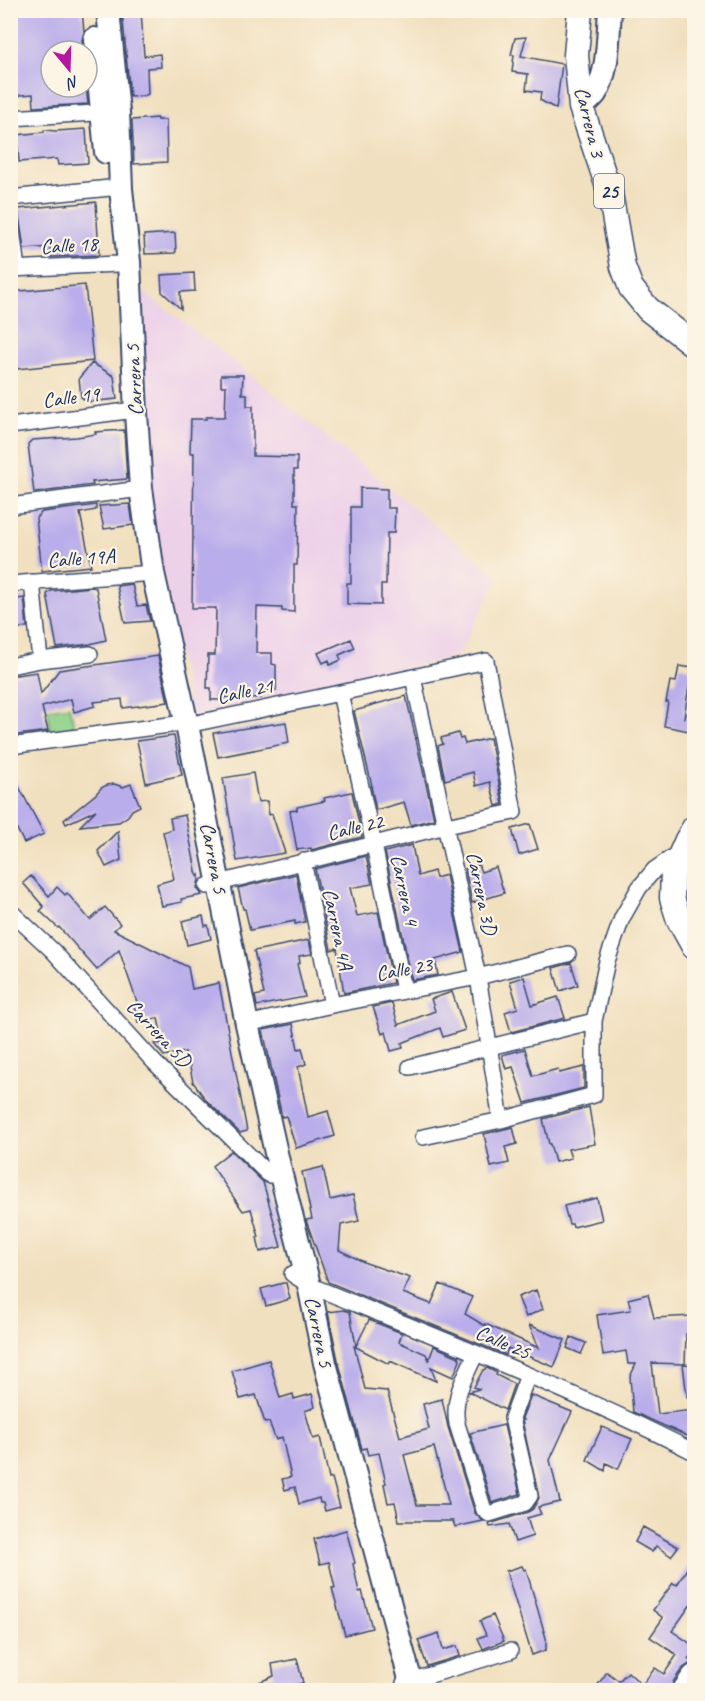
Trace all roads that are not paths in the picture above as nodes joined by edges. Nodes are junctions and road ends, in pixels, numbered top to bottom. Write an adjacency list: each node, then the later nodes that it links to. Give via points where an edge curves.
1 (93, 10): 6 (street, Carrera 5)
2 (108, 10): 6 (street, Carrera 5)
3 (580, 10): 5 (main road, Carrera 3 / 25, via 576,55)
4 (610, 10): 5 (street, via 602,79 591,99)
5 (581, 106): 13 (main road, Carrera 3 / 25, via 610,193 622,267 631,288 648,309)
6 (109, 112): 7 (street); 8 (street, Carrera 5)
7 (10, 118)
8 (116, 189): 9 (street); 11 (street, Carrera 5)
9 (10, 198)
10 (10, 214): 12 (street)
11 (124, 263): 12 (street, Calle 18); 14 (street, Carrera 5)
12 (14, 269)
13 (694, 345)
14 (131, 412): 15 (street, Calle 19); 16 (street, Carrera 5); 18 (street, Carrera 5)
15 (10, 426)
16 (133, 490): 17 (street); 18 (street, Carrera 5)
17 (10, 506)
18 (150, 574): 19 (street, Calle 19A); 26 (street, Carrera 5)
19 (32, 582): 20 (street, Calle 19A); 22 (street)
20 (10, 585)
21 (90, 654): 22 (street)
22 (40, 660): 23 (street)
23 (10, 666)
24 (413, 677): 25 (street, Calle 21); 28 (street, Calle 21, via 486,661); 29 (street, Carrera 3D)
25 (340, 693): 26 (street, Calle 21); 31 (street, Carrera 4)
26 (182, 724): 27 (street, Calle 21); 33 (street, Carrera 5)
27 (10, 746)
28 (514, 812): 29 (street, Calle 22)
29 (446, 826): 31 (street, Calle 22); 37 (street, Carrera 3D)
30 (689, 838): 35 (main road, via 673,872 672,898); 40 (street, via 654,870 622,918 607,960)
31 (374, 845): 32 (street, Calle 22); 38 (street, Carrera 4)
32 (303, 861): 33 (street, Calle 22); 39 (street, Carrera 4A)
33 (213, 885): 41 (street, Carrera 5); 46 (street, Carrera 5)
34 (10, 911): 46 (street, Carrera 5D, via 53,951 154,1062)
35 (694, 947)
36 (568, 954): 37 (street, Calle 23)
37 (478, 977): 38 (street, Calle 23); 42 (street, Carrera 3D)
38 (404, 990): 39 (street, Calle 23)
39 (332, 1005): 41 (street, Calle 23)
40 (594, 1021): 42 (street); 44 (street, via 594,1095)
41 (247, 1024): 46 (street, Carrera 5)
42 (489, 1048): 43 (street); 44 (street, Carrera 3D)
43 (410, 1067)
44 (501, 1120): 45 (street)
45 (423, 1137)
46 (275, 1175): 47 (street, Carrera 5)
47 (301, 1280): 48 (street, Calle 25); 53 (street, Carrera 5)
48 (476, 1353): 49 (street, Calle 25); 49 (street, via 455,1411 484,1510 489,1514 525,1503 530,1496 512,1418)
49 (528, 1375): 50 (street, Calle 25)
50 (694, 1452)
51 (510, 1651): 53 (street)
52 (694, 1677): 54 (main road)
53 (407, 1686)
54 (685, 1690)

